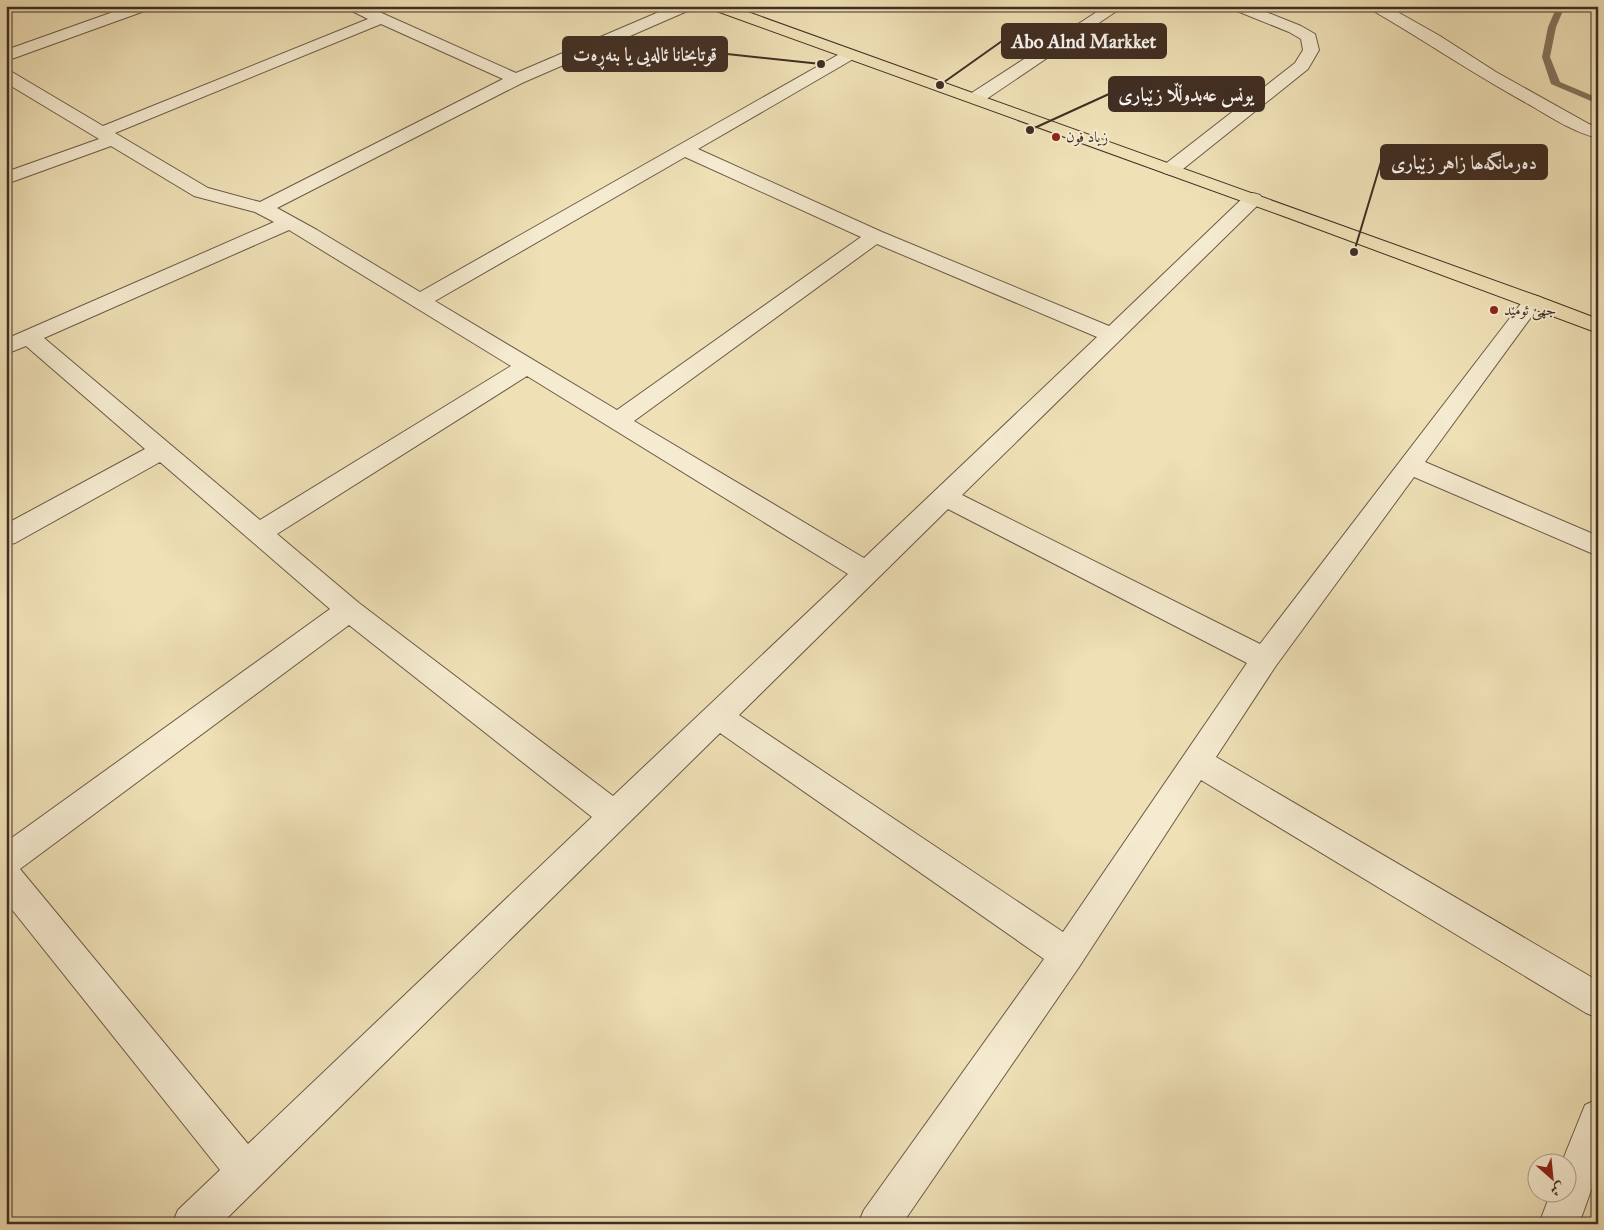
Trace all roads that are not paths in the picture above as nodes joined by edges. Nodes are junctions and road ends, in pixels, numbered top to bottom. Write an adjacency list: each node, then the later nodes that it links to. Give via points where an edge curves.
1 (144, 6): 10 (street)
2 (353, 6): 8 (street)
3 (687, 6): 12 (street)
4 (716, 6): 9 (main road)
5 (1117, 6): 13 (street)
6 (1237, 6): 17 (street, via 1309,37 1311,50 1302,66)
7 (1375, 6): 14 (street, via 1490,76 1583,128)
8 (381, 19): 12 (street); 15 (street)
9 (849, 55): 13 (main road); 16 (street)
10 (6, 56)
11 (6, 76): 15 (street)
12 (516, 79): 20 (street)
13 (976, 98): 17 (main road)
14 (1598, 133)
15 (106, 137): 18 (street); 20 (street, via 201,192)
16 (684, 149): 22 (street); 23 (street)
17 (1171, 169): 19 (main road)
18 (6, 178)
19 (1253, 199): 24 (main road); 26 (street)
20 (262, 208): 21 (street)
21 (289, 222): 23 (street); 27 (street)
22 (875, 236): 26 (street); 29 (street)
23 (419, 301): 28 (street)
24 (1533, 301): 25 (main road); 31 (street)
25 (1598, 327)
26 (1112, 335): 32 (street)
27 (18, 342): 30 (street)
28 (527, 366): 29 (street); 33 (street)
29 (618, 421): 36 (street)
30 (161, 451): 33 (street); 34 (street)
31 (1411, 466): 35 (street); 38 (street)
32 (945, 497): 36 (street); 38 (street)
33 (259, 534): 37 (street)
34 (6, 536)
35 (1598, 547)
36 (867, 573): 39 (street)
37 (349, 610): 41 (street); 42 (street)
38 (1265, 659): 40 (street)
39 (718, 716): 41 (street); 44 (street)
40 (1196, 761): 44 (street); 45 (street)
41 (615, 816): 47 (street)
42 (6, 861)
43 (6, 877): 47 (street)
44 (1067, 955): 49 (street)
45 (1598, 1001)
46 (1598, 1118): 50 (street)
47 (246, 1172): 48 (street)
48 (192, 1224)
49 (878, 1224)
50 (1559, 1224)

